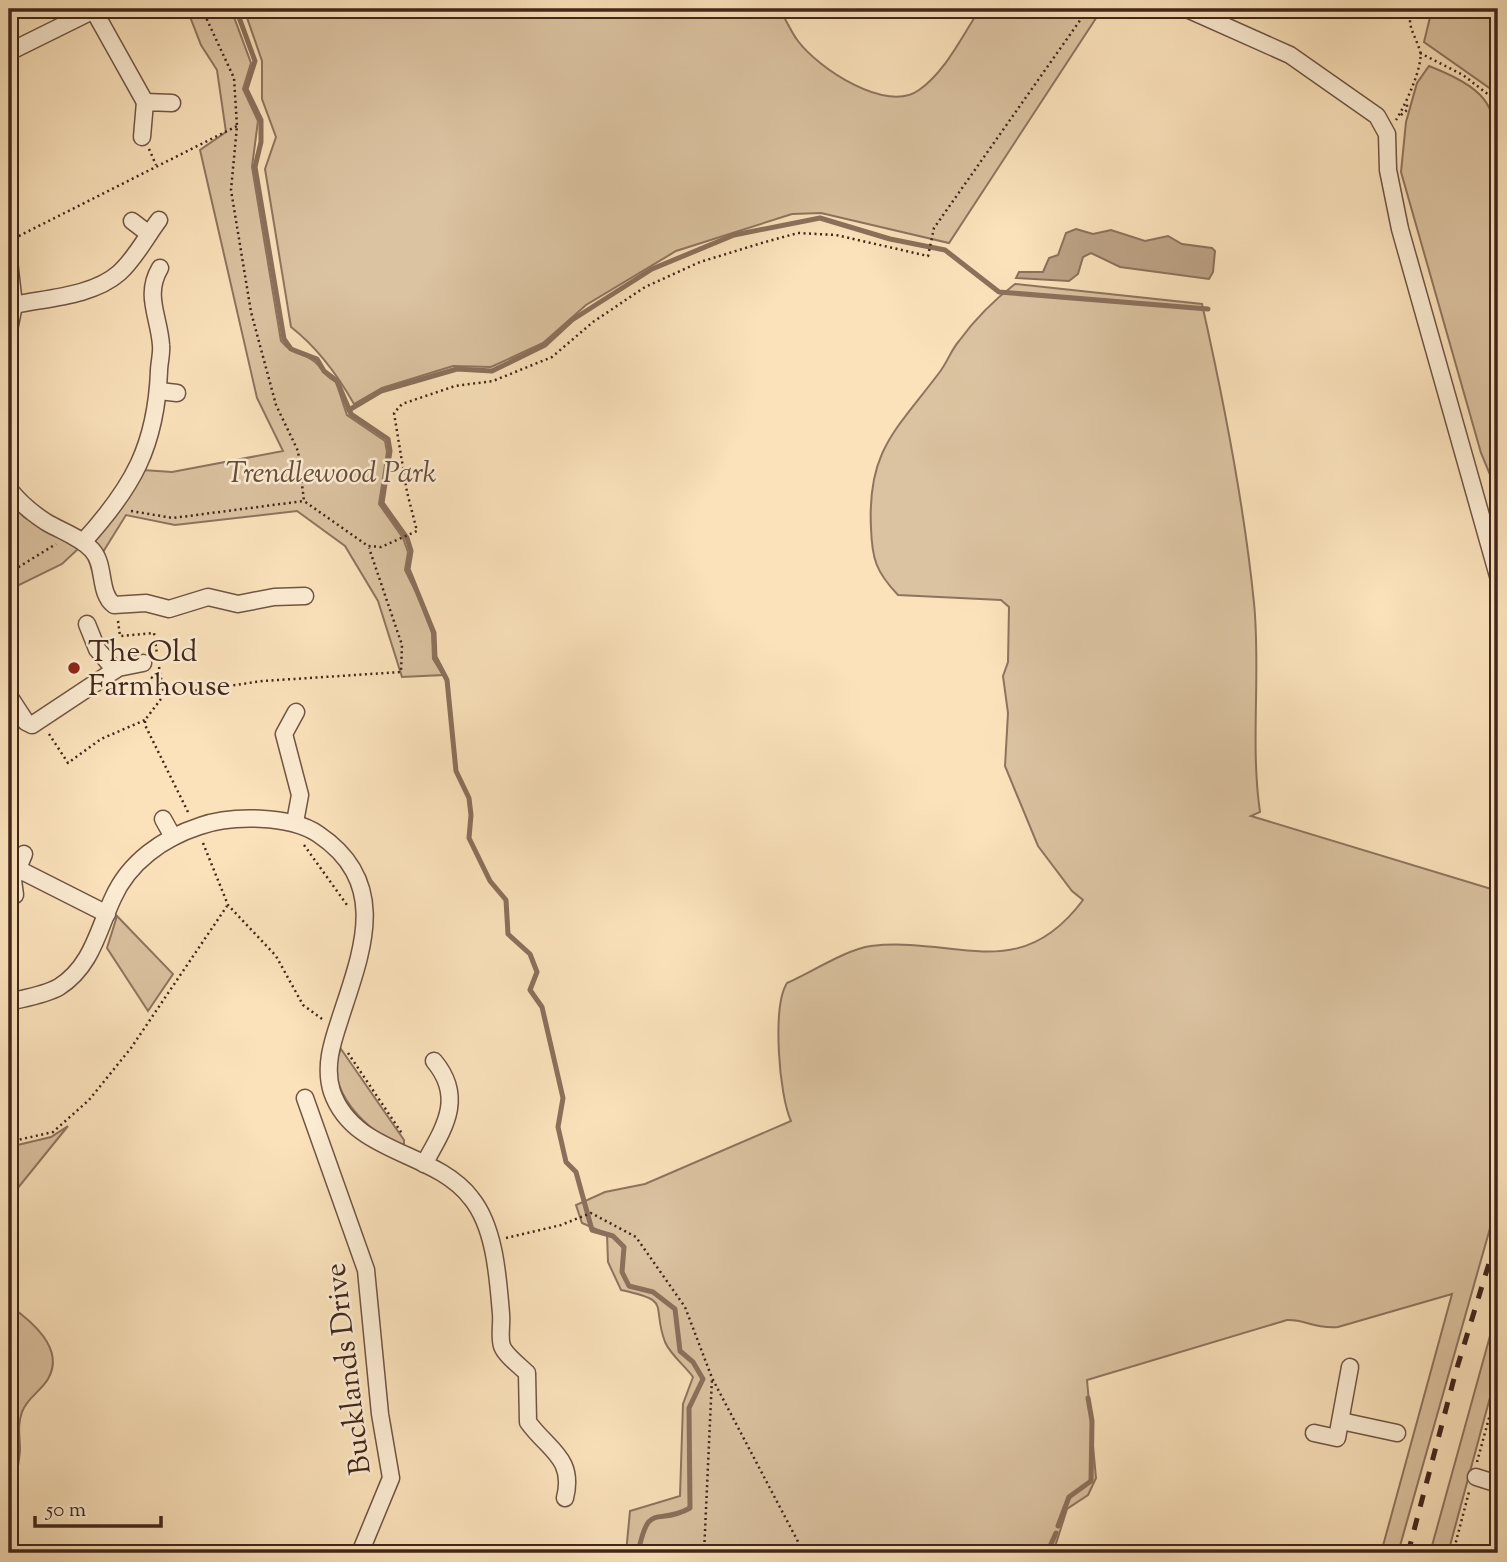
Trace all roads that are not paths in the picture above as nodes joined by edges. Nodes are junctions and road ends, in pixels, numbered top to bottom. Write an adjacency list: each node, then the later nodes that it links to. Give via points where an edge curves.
1 (93, 9): 3 (street); 4 (street)
2 (1187, 9): 18 (street, via 1290,55 1377,117 1387,134 1388,170 1400,229)
3 (9, 52)
4 (145, 102): 5 (street); 6 (street)
5 (172, 103)
6 (142, 137)
7 (159, 220): 9 (street)
8 (132, 221): 9 (street)
9 (149, 234): 12 (street, via 122,270 100,285)
10 (9, 261): 12 (street)
11 (160, 268): 14 (street, via 151,291 161,347)
12 (14, 304): 13 (street)
13 (9, 330)
14 (159, 391): 15 (street); 17 (street, via 140,466 122,496)
15 (177, 393)
16 (9, 489): 17 (street, via 32,512)
17 (77, 539): 19 (street, via 98,559 114,605 146,603 167,609 208,597 238,604)
18 (1498, 576)
19 (305, 596)
20 (87, 624): 22 (street, via 97,649)
21 (143, 663): 22 (street)
22 (115, 670): 23 (street, via 28,724)
23 (9, 696)
24 (296, 712): 26 (street, via 284,734 300,795)
25 (163, 819): 27 (street)
26 (295, 822): 27 (street, via 253,819 195,827); 33 (street, via 340,851 364,902 364,938 336,1033 329,1073 332,1090 345,1117 371,1138)
27 (173, 837): 29 (street, via 138,861 115,893)
28 (15, 895): 29 (street, via 13,880 21,862)
29 (107, 914): 30 (street, via 92,950 68,980 52,990)
30 (9, 1002)
31 (434, 1061): 33 (street, via 451,1089 448,1116)
32 (305, 1098): 41 (street, Bucklands Drive, via 366,1270 391,1478)
33 (420, 1163): 40 (street, via 452,1179 483,1218 501,1314 502,1347 527,1373 527,1422 565,1465 569,1482)
34 (1350, 1367): 35 (street)
35 (1341, 1421): 36 (street, via 1337,1438); 37 (street)
36 (1314, 1433)
37 (1397, 1433)
38 (1476, 1477): 39 (street)
39 (1498, 1484)
40 (565, 1498)
41 (360, 1553)

